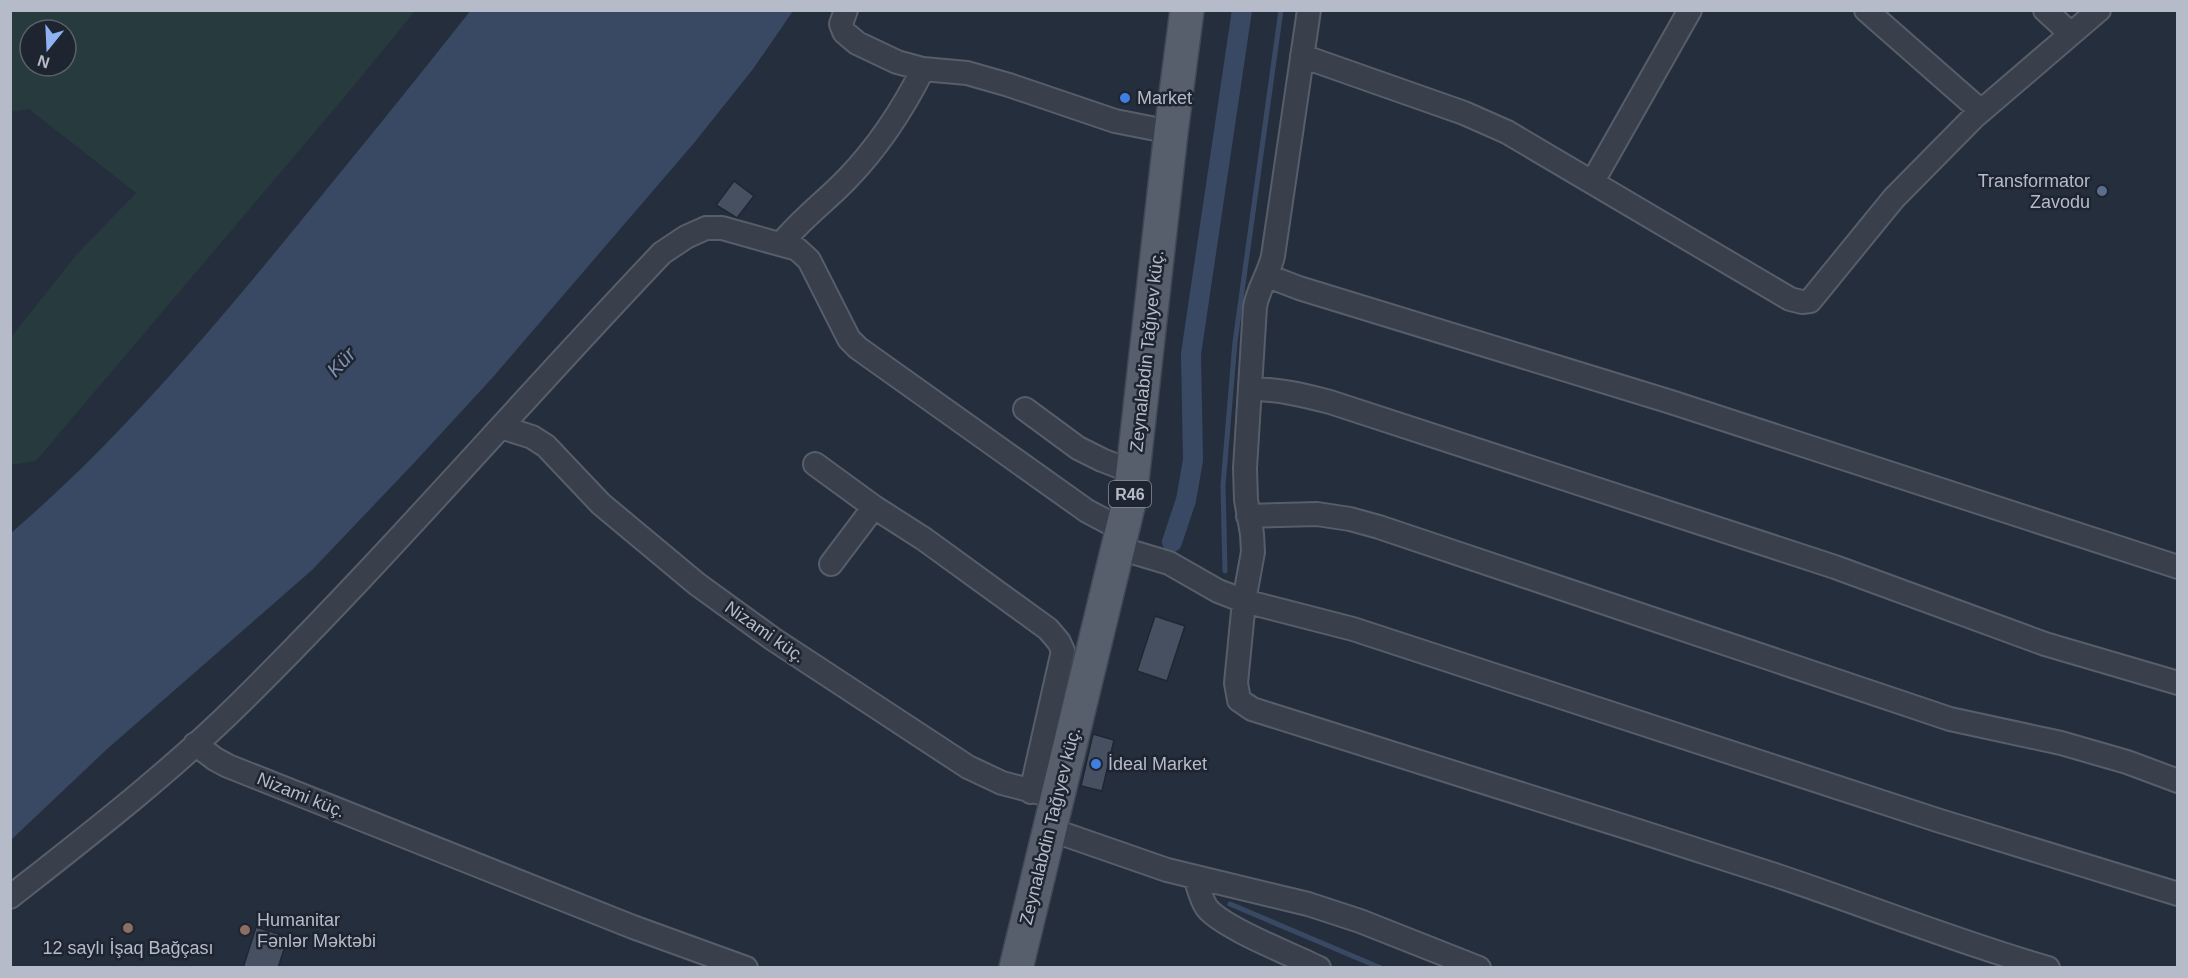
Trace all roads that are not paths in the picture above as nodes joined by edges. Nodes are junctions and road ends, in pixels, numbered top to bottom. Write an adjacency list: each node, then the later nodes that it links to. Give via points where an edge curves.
1 (846, 10): 10 (street, via 841,24 857,43 897,62)
2 (1187, 10): 12 (main road, Zeynalabdin Tağıyev küç. / R46)
3 (1309, 10): 9 (street)
4 (1690, 10): 13 (street)
5 (1866, 10): 11 (street)
6 (2045, 10): 8 (street)
7 (2099, 10): 8 (street)
8 (2071, 34): 11 (street)
9 (1302, 56): 13 (street, via 1475,117); 15 (street)
10 (923, 69): 12 (street, via 967,73 1115,121); 14 (street, via 881,140)
11 (1981, 111): 13 (street, via 1894,198 1810,301 1790,298)
12 (1171, 132): 20 (main road, Zeynalabdin Tağıyev küç. / R46)
13 (1593, 181)
14 (782, 244): 18 (street, via 722,228 706,228 686,237 654,261); 23 (street, via 797,249 809,260 849,339 858,348)
15 (1268, 276): 16 (street, via 1255,307); 25 (street)
16 (1250, 389): 22 (street, via 1245,468); 27 (street, via 1273,389 1330,402 1846,571 2045,644)
17 (1025, 410): 20 (street, via 1078,448)
18 (501, 427): 28 (street, via 361,580); 30 (street, Nizami küç., via 546,446 601,504 697,584 773,639 968,767 1002,783)
19 (814, 464): 21 (street)
20 (1133, 472): 23 (main road, Zeynalabdin Tağıyev küç. / R46)
21 (874, 507): 24 (street); 30 (street, via 1048,628 1059,642 1063,651)
22 (1248, 516): 26 (street, via 1253,552); 29 (street, via 1317,514 1379,527 1950,719 2061,743)
23 (1121, 539): 26 (street); 30 (main road, Zeynalabdin Tağıyev küç. / R46)
24 (831, 564)
25 (2178, 567)
26 (1244, 601): 33 (street, via 1353,628 1926,816); 39 (street, via 1236,683 1239,700 1252,709 1663,838)
27 (2178, 683)
28 (195, 744): 34 (street, via 140,794); 35 (street, Nizami küç., via 214,759 250,774)
29 (2178, 782)
30 (1043, 794): 31 (main road, Zeynalabdin Tağıyev küç. / R46)
31 (1049, 829): 32 (street); 36 (main road, Zeynalabdin Tağıyev küç. / R46)
32 (1195, 877): 37 (street, via 1206,906 1216,916); 38 (street, via 1308,904)
33 (2178, 894)
34 (10, 897)
35 (746, 968)
36 (1016, 968)
37 (1319, 968)
38 (1479, 968)
39 (2048, 968)

